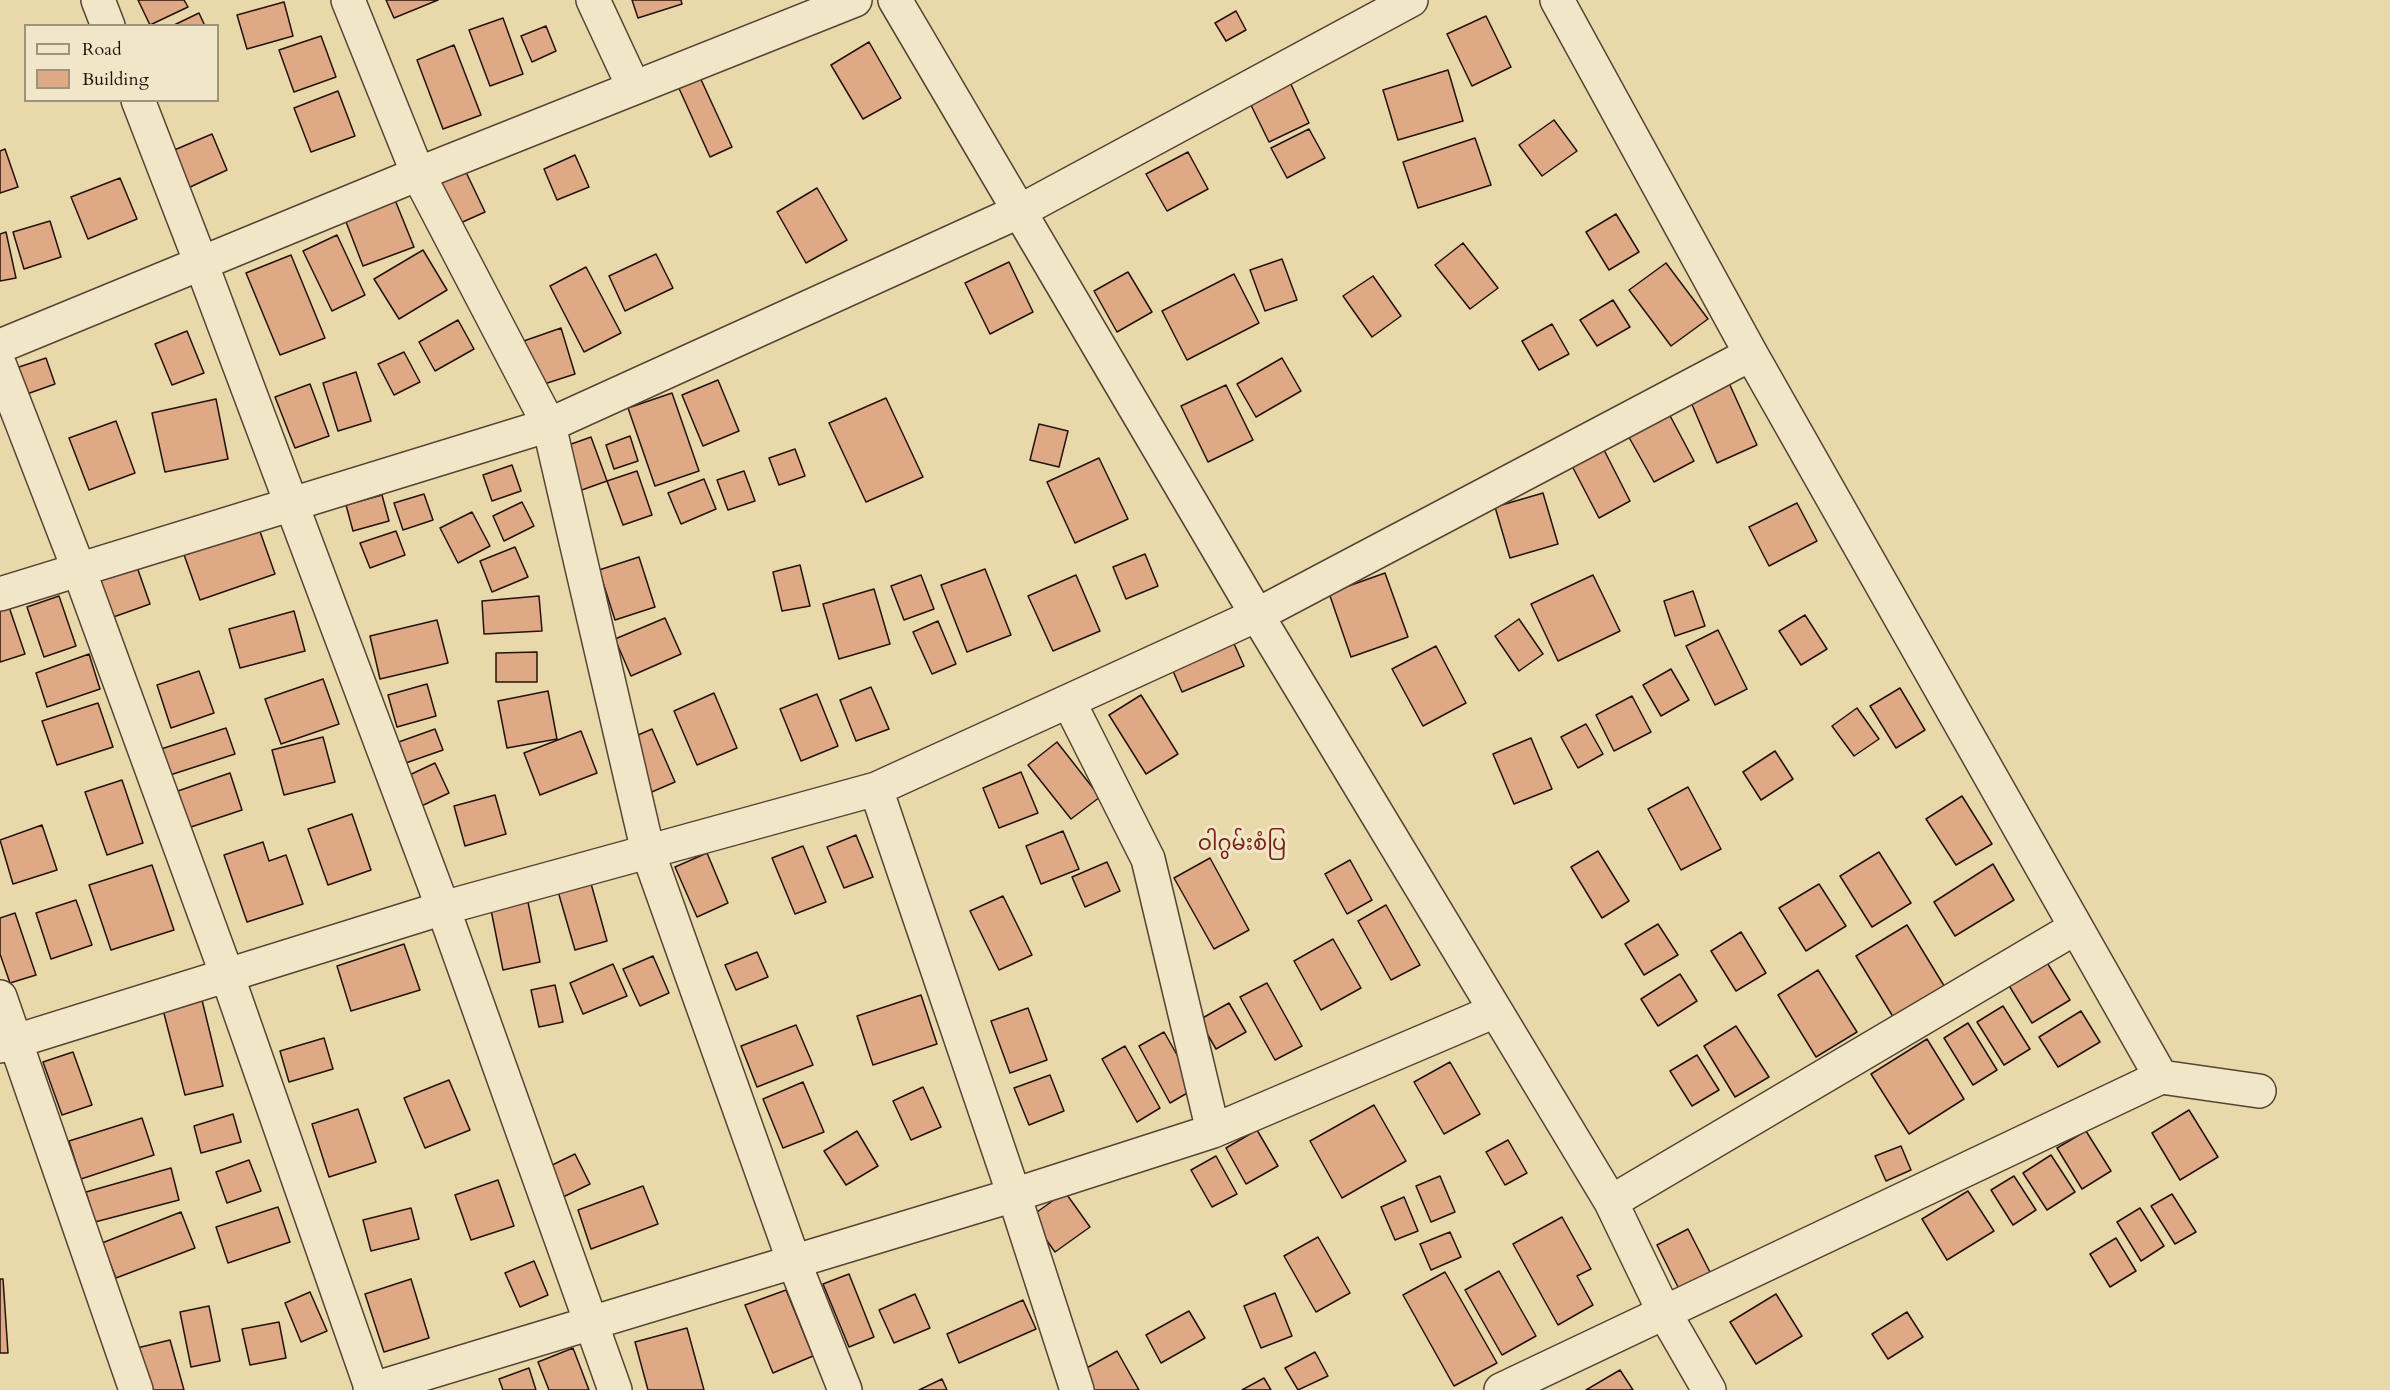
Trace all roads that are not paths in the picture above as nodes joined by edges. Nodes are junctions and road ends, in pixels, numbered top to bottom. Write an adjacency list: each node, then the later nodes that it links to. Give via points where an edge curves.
1 (98, 0): 8 (street)
2 (348, 0): 11 (street)
3 (593, 0): 9 (street)
4 (855, 0): 9 (street)
5 (895, 0): 12 (street)
6 (1411, 0): 12 (street)
7 (1557, 0): 15 (street)
8 (107, 24)
9 (634, 88): 11 (street)
10 (139, 102): 13 (street)
11 (418, 174): 13 (street); 17 (street)
12 (1020, 211): 17 (street); 21 (street)
13 (201, 263): 14 (street); 18 (street)
14 (0, 345)
15 (1751, 354): 21 (street); 26 (street)
16 (0, 366): 19 (street)
17 (549, 425): 18 (street); 24 (street)
18 (290, 504): 19 (street); 25 (street)
19 (80, 570): 20 (street); 27 (street)
20 (0, 594)
21 (1257, 615): 22 (street); 29 (street)
22 (1069, 702): 23 (street); 33 (street, via 1148,859)
23 (876, 789): 24 (street); 34 (street)
24 (648, 852): 25 (street); 36 (street)
25 (442, 908): 27 (street); 38 (street)
26 (2075, 928): 31 (street); 35 (street)
27 (227, 975): 30 (street); 40 (street)
28 (0, 997): 30 (street)
29 (1496, 1011): 33 (street); 35 (street)
30 (7, 1043): 39 (street)
31 (2161, 1077): 32 (street); 37 (street)
32 (2259, 1091)
33 (1214, 1131): 34 (street)
34 (1014, 1195): 36 (street); 43 (street)
35 (1611, 1202): 37 (street)
36 (794, 1262): 38 (street); 42 (street)
37 (1664, 1311): 44 (street); 45 (street)
38 (590, 1323): 40 (street); 41 (street)
39 (136, 1390)
40 (371, 1390)
41 (615, 1390)
42 (845, 1390)
43 (1077, 1390)
44 (1501, 1390)
45 (1708, 1390)

